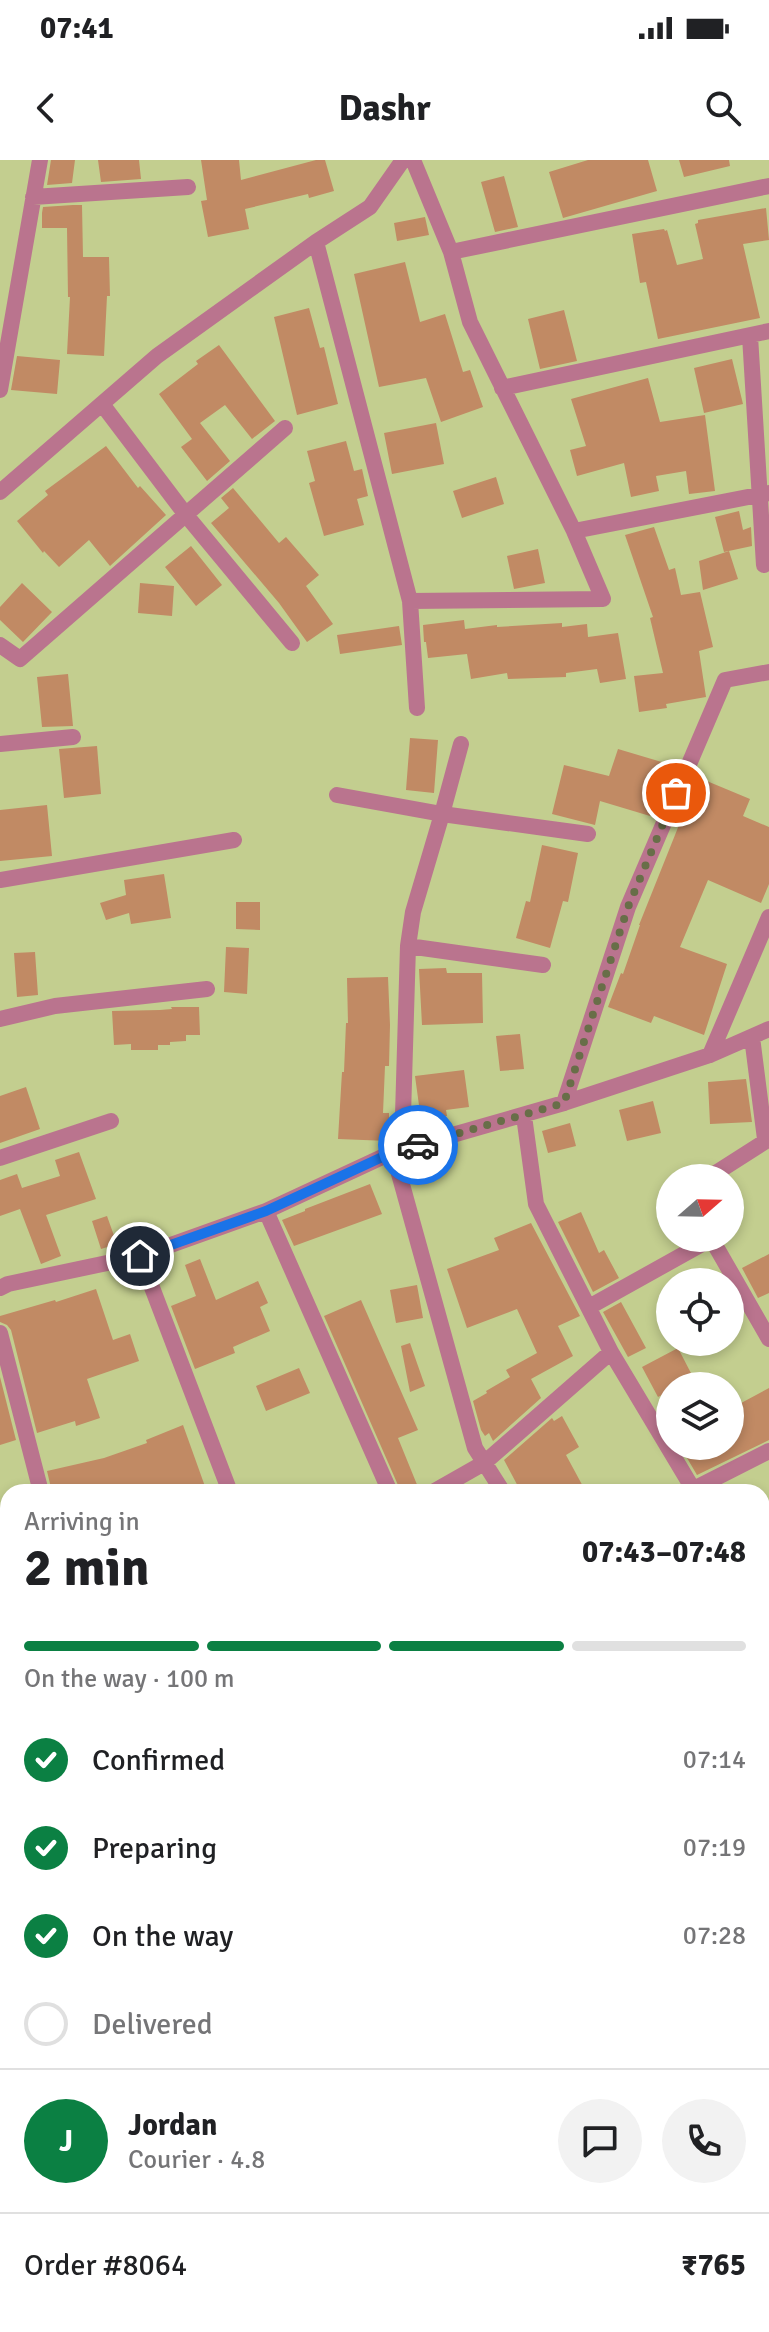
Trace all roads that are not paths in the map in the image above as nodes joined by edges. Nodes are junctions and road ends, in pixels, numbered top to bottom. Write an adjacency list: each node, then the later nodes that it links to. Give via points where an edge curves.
1 (40, 160): 6 (street)
2 (403, 160): 7 (street, via 370,207)
3 (413, 160): 8 (street)
4 (769, 186): 8 (street)
5 (188, 187): 6 (street)
6 (33, 197): 12 (street)
7 (316, 242): 13 (street, via 157,356); 20 (street)
8 (451, 252): 11 (street, via 470,322)
9 (769, 331): 10 (street)
10 (750, 336): 11 (street); 16 (street)
11 (502, 388): 18 (street)
12 (0, 390)
13 (102, 404): 15 (street); 17 (street)
14 (285, 428): 17 (street)
15 (0, 492)
16 (765, 494): 18 (street); 19 (street)
17 (186, 515): 21 (street); 22 (street, via 20,659)
18 (574, 531): 20 (street, via 603,599)
19 (764, 565)
20 (410, 601): 24 (street)
21 (292, 643)
22 (0, 645)
23 (769, 672): 41 (street, via 725,680 628,907)
24 (417, 708)
25 (73, 737): 26 (street)
26 (0, 744)
27 (461, 744): 29 (street)
28 (337, 795): 29 (street)
29 (442, 814): 30 (street); 34 (street)
30 (588, 834)
31 (234, 840): 32 (street)
32 (0, 880)
33 (769, 917): 40 (street)
34 (408, 946): 35 (street); 45 (street)
35 (543, 965)
36 (207, 989): 37 (street, via 55,1006)
37 (0, 1019)
38 (769, 1029): 39 (street)
39 (752, 1037): 40 (street); 44 (street)
40 (710, 1055): 41 (street)
41 (564, 1103): 42 (street)
42 (524, 1116): 45 (street); 53 (street, via 536,1204)
43 (111, 1121): 46 (street)
44 (767, 1139): 47 (street)
45 (397, 1150): 48 (street); 58 (street, via 475,1448)
46 (0, 1158)
47 (729, 1164)
48 (266, 1211): 51 (street); 61 (street)
49 (686, 1252): 53 (street)
50 (719, 1252): 55 (street)
51 (140, 1256): 52 (street); 60 (street)
52 (0, 1288)
53 (589, 1307): 56 (street)
54 (0, 1333): 59 (street)
55 (769, 1339)
56 (611, 1352): 58 (street); 64 (street)
57 (769, 1451): 65 (street)
58 (484, 1463): 62 (street); 63 (street)
59 (39, 1484)
60 (227, 1484)
61 (386, 1484)
62 (447, 1484)
63 (498, 1484)
64 (686, 1484)
65 (704, 1484)

